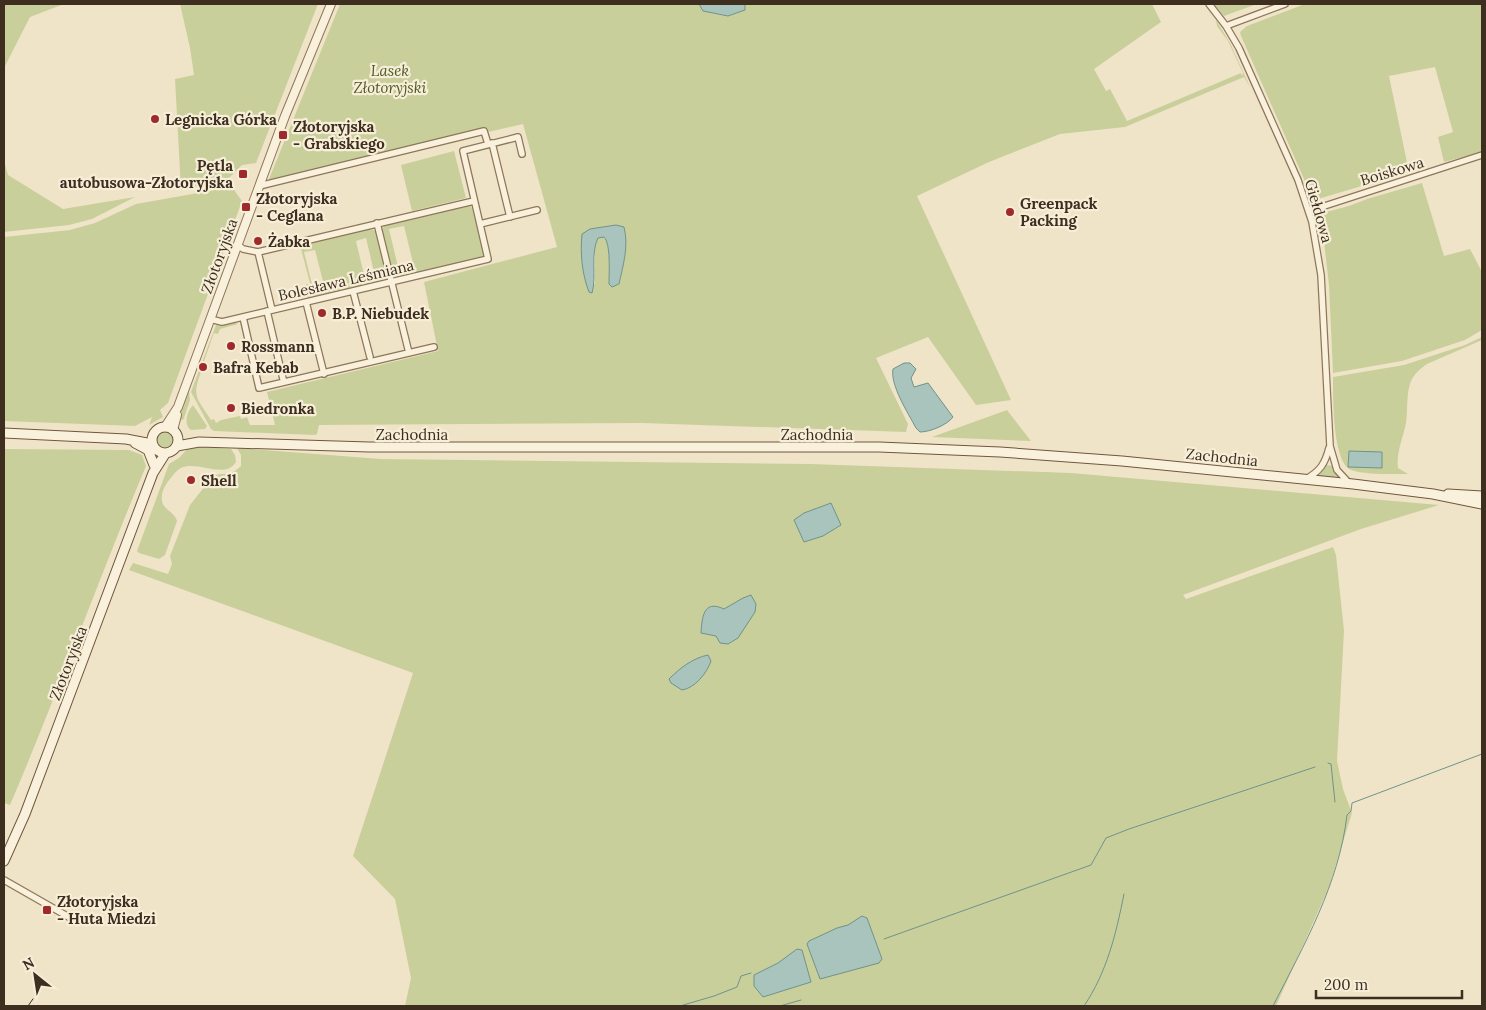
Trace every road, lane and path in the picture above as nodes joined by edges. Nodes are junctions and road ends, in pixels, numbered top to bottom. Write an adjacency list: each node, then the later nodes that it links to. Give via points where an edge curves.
1 (331, 4): 8 (street, Złotoryjska)
2 (1209, 4): 4 (street, Giełdowa)
3 (1285, 4): 4 (street)
4 (1226, 26): 11 (street, Giełdowa, via 1273,124)
5 (490, 143): 6 (street, via 518,137); 8 (street, via 484,131); 9 (street, via 463,151); 12 (street)
6 (522, 154)
7 (1482, 155): 11 (street, Boiskowa)
8 (260, 186): 15 (street, Złotoryjska)
9 (474, 200): 13 (street); 14 (street)
10 (537, 210): 12 (street)
11 (1309, 211): 34 (street, Giełdowa, via 1321,275)
12 (510, 216): 14 (street)
13 (377, 223): 16 (street); 17 (street)
14 (480, 224): 17 (street, Bolesława Leśmiana, via 488,258)
15 (238, 245): 16 (street); 22 (street, Złotoryjska)
16 (258, 252): 20 (street)
17 (392, 282): 18 (street, Bolesława Leśmiana); 24 (street)
18 (353, 291): 19 (street, Bolesława Leśmiana); 25 (street)
19 (306, 302): 20 (street, Bolesława Leśmiana); 26 (street)
20 (269, 311): 21 (street, Bolesława Leśmiana); 27 (street)
21 (243, 317): 22 (street, Bolesława Leśmiana, via 222,322); 26 (street, via 259,388)
22 (210, 319): 28 (street, Złotoryjska)
23 (434, 347): 24 (street)
24 (409, 353): 26 (street)
25 (370, 358)
26 (324, 374)
27 (283, 379)
28 (172, 431): 30 (main road, via 158,429); 32 (main road, Zachodnia); 33 (main road)
29 (4, 433): 31 (main road)
30 (154, 434): 31 (main road); 35 (main road)
31 (126, 438): 35 (main road); 37 (main road, via 146,448)
32 (199, 442): 33 (main road, Zachodnia); 38 (main road, Zachodnia, via 369,447 879,447 1054,455)
33 (177, 446): 36 (main road)
34 (1330, 446): 38 (street, Giełdowa, via 1322,468); 39 (street, Giełdowa, via 1337,470)
35 (154, 447): 36 (main road); 37 (main road, Złotoryjska)
36 (165, 454): 37 (main road, Złotoryjska)
37 (154, 469): 43 (main road, Złotoryjska)
38 (1306, 479): 39 (main road, Zachodnia)
39 (1349, 483): 40 (main road, Zachodnia)
40 (1432, 494): 41 (main road, Zachodnia); 42 (main road, Zachodnia)
41 (1482, 496)
42 (1482, 504)
43 (4, 861)
44 (4, 880): 45 (street)
45 (74, 920)

